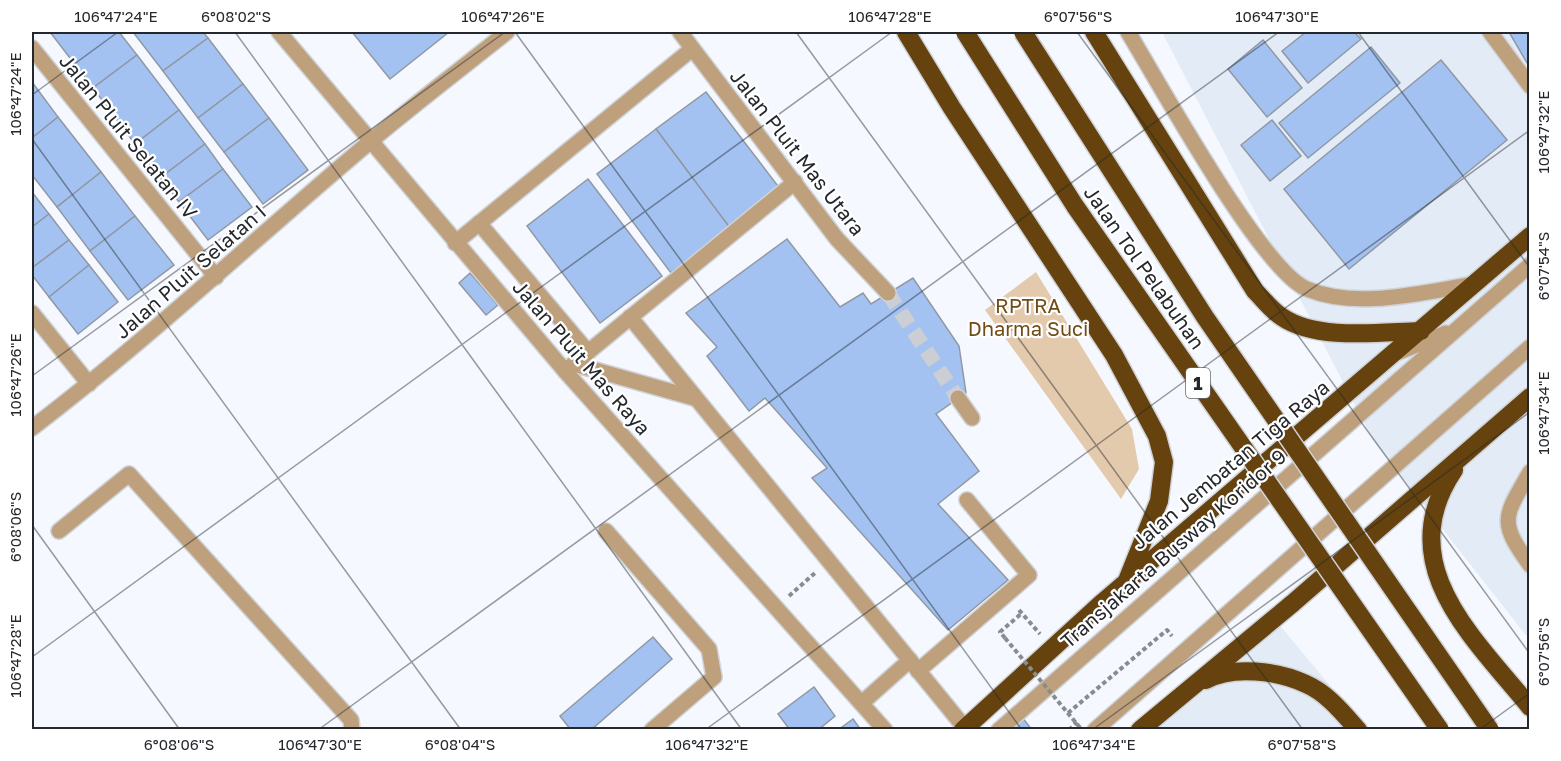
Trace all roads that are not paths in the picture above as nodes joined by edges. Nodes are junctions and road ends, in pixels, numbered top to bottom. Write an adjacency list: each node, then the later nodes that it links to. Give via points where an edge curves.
1 (279, 32): 13 (street, Jalan Pluit Mas Raya)
2 (507, 32): 13 (street, Jalan Pluit Selatan I)
3 (680, 32): 11 (street, Jalan Pluit Mas Utara)
4 (906, 32): 42 (highway, via 1114,355 1157,436 1164,462 1159,501)
5 (965, 32): 55 (highway, Jalan Tol Pelabuhan / 1, bridge, via 1075,206)
6 (1023, 32): 56 (highway, Jalan Tol Pelabuhan / 1, bridge, via 1205,317)
7 (1094, 32): 25 (highway, via 1255,291 1283,318 1312,329 1341,333)
8 (1128, 32): 20 (street, via 1223,187 1289,278 1319,293 1357,297)
9 (1490, 32): 12 (street)
10 (32, 48): 19 (street, Jalan Pluit Selatan IV)
11 (692, 49): 14 (street, Jalan Pluit Mas Utara); 15 (street)
12 (1530, 86)
13 (371, 141): 17 (street, Jalan Pluit Mas Raya); 19 (street, Jalan Pluit Selatan I)
14 (795, 182): 21 (street, Jalan Pluit Mas Utara, via 837,239); 23 (street)
15 (479, 223): 17 (street); 27 (street)
16 (1530, 236): 20 (highway, Jalan Jembatan Tiga Raya)
17 (455, 243): 29 (street, Jalan Pluit Mas Raya)
18 (1530, 265): 24 (street, Transjakarta Busway Koridor 9)
19 (216, 277): 30 (street, Jalan Pluit Selatan I)
20 (1475, 284): 25 (highway, Jalan Jembatan Tiga Raya)
21 (888, 293)
22 (32, 313): 30 (street)
23 (630, 317): 27 (street); 31 (street)
24 (1457, 329): 28 (street); 52 (street, Transjakarta Busway Koridor 9)
25 (1421, 331): 28 (highway, Jalan Jembatan Tiga Raya)
26 (1530, 347): 53 (street)
27 (588, 352): 29 (street)
28 (1397, 352): 42 (highway, Jalan Jembatan Tiga Raya)
29 (570, 367): 31 (street); 45 (street, Jalan Pluit Mas Raya)
30 (89, 384): 35 (street, Jalan Pluit Selatan I)
31 (693, 398): 43 (street)
32 (958, 398): 34 (street)
33 (1528, 402): 36 (highway)
34 (972, 418)
35 (32, 428)
36 (1488, 433): 44 (highway); 46 (highway, via 1443,486 1432,528 1435,573 1443,596)
37 (1530, 472): 41 (street, via 1507,517 1508,530)
38 (967, 500): 43 (street, via 1029,575)
39 (59, 531): 48 (street, via 129,474 351,720)
40 (606, 531): 49 (street, via 709,649 714,676)
41 (1530, 564)
42 (1126, 582): 51 (highway, Jalan Jembatan Tiga Raya)
43 (914, 666): 45 (street); 51 (street)
44 (1185, 692): 47 (highway); 54 (highway, via 1216,675 1246,672 1279,676 1316,690)
45 (863, 702): 50 (street, Jalan Pluit Mas Raya)
46 (1530, 707)
47 (1143, 728)
48 (352, 729)
49 (652, 729)
50 (885, 729)
51 (964, 729)
52 (999, 729)
53 (1095, 729)
54 (1358, 729)
55 (1440, 729)
56 (1490, 729)

